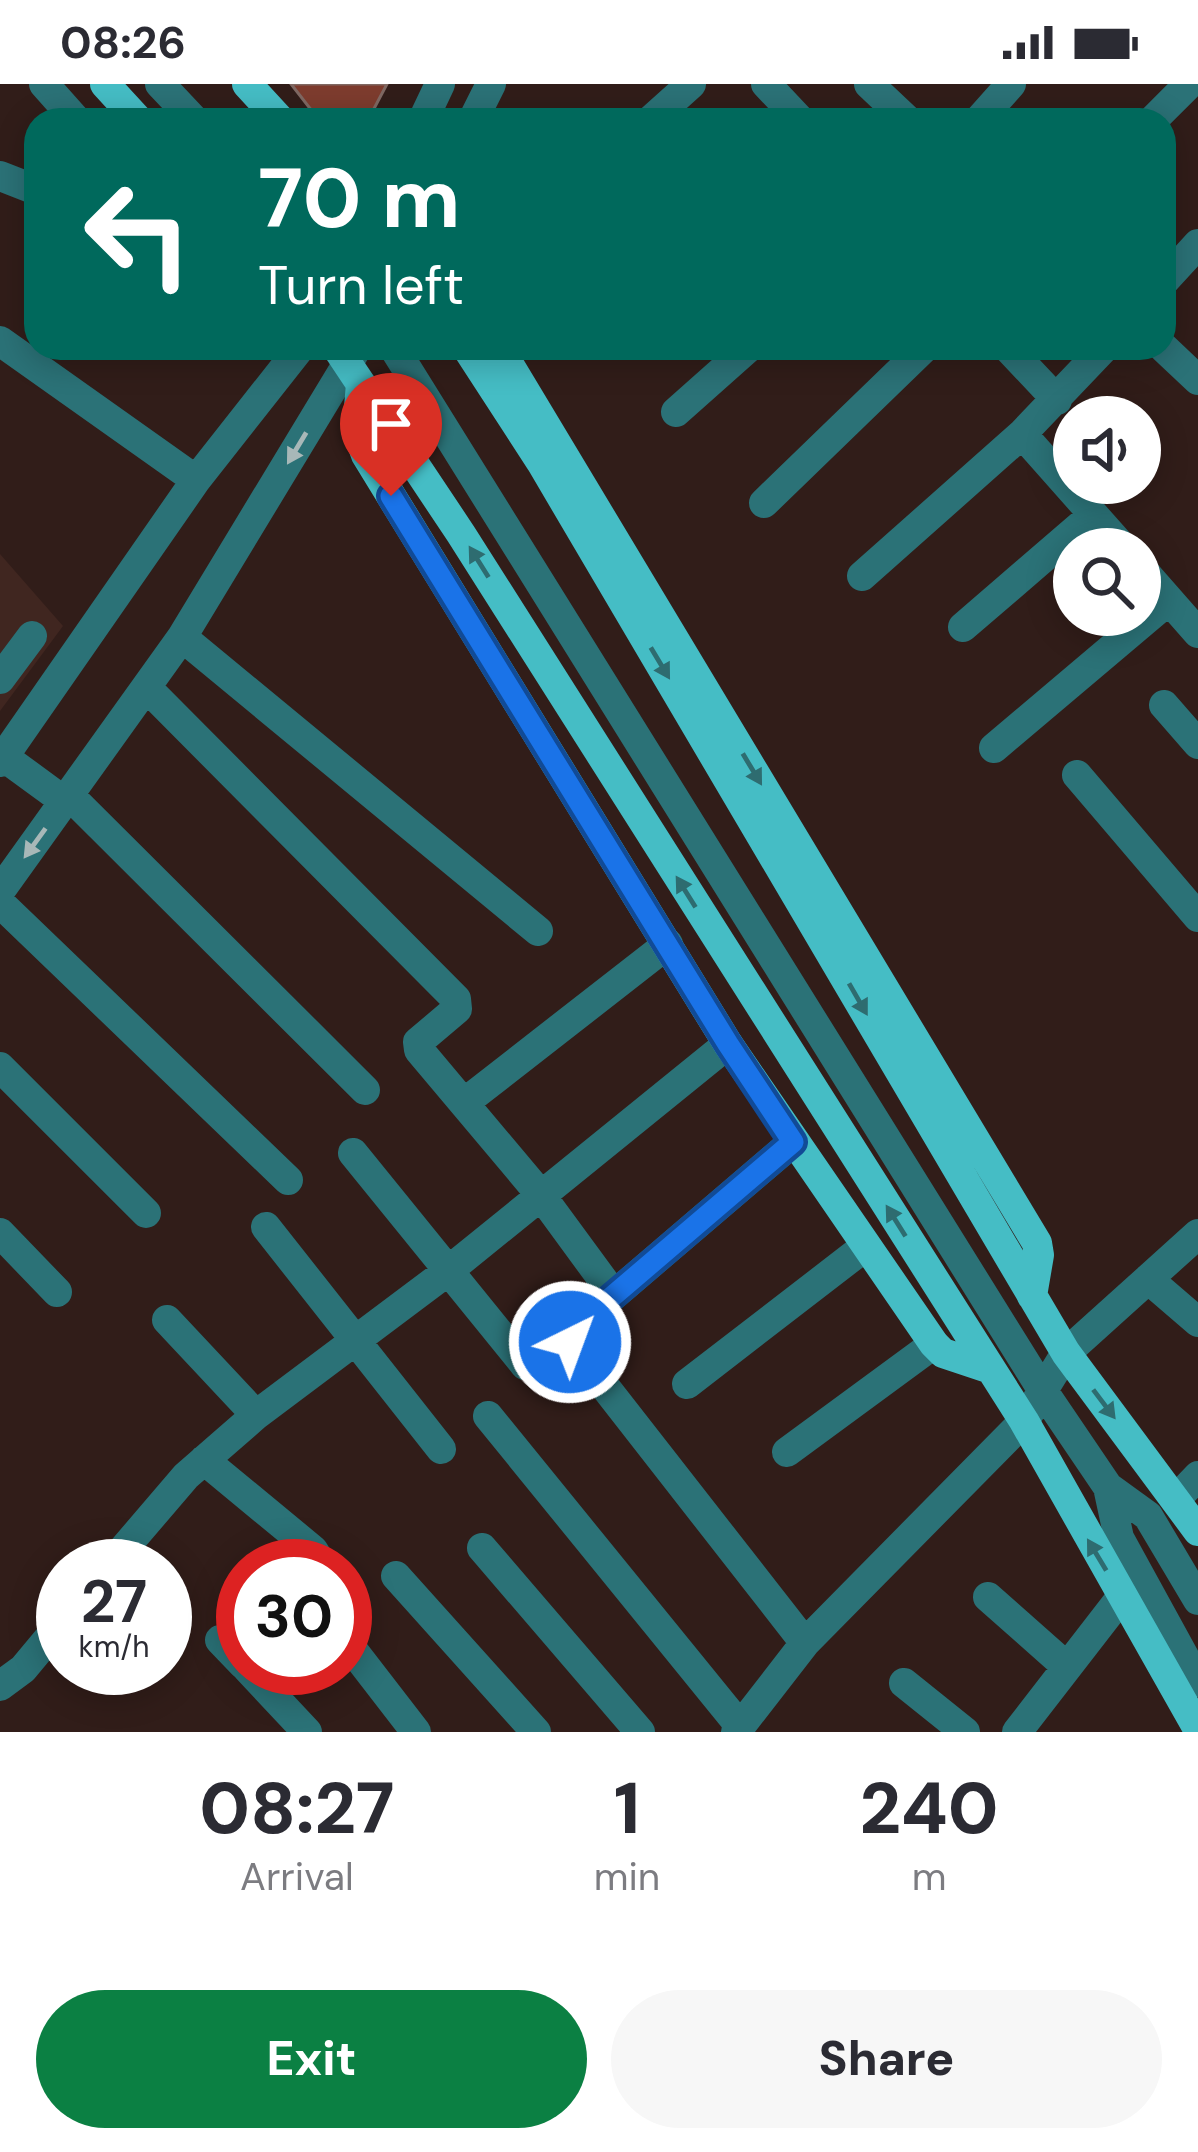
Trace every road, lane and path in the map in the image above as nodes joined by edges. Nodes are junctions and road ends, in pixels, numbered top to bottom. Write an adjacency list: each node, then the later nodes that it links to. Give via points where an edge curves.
1 (44, 84): 10 (street)
2 (105, 84): 11 (main road)
3 (160, 84): 12 (street)
4 (248, 84): 13 (main road)
5 (691, 84): 14 (street)
6 (766, 84): 15 (street)
7 (869, 84): 16 (street)
8 (1011, 84): 17 (street)
9 (1189, 84): 18 (street)
10 (65, 108)
11 (127, 108)
12 (183, 108)
13 (271, 108)
14 (664, 108)
15 (789, 108)
16 (894, 108)
17 (990, 108)
18 (1165, 108)
19 (1198, 244): 20 (street)
20 (1176, 268)
21 (1176, 359): 32 (street)
22 (27, 360): 38 (street)
23 (291, 360): 38 (street)
24 (401, 360): 88 (street)
25 (475, 360): 79 (main road, one-way to 79)
26 (506, 360): 79 (main road, one-way to 79, via 1037,1243)
27 (734, 360): 36 (street)
28 (913, 360): 39 (street)
29 (1019, 360): 33 (street)
30 (1093, 360): 34 (street)
31 (350, 361): 48 (street, one-way to 48); 61 (main road, via 359,444); 86 (main road, one-way to 31)
32 (1198, 380)
33 (1053, 396)
34 (1061, 396)
35 (1053, 404): 37 (street)
36 (676, 412)
37 (1022, 434): 40 (street); 42 (street)
38 (196, 480): 54 (street)
39 (764, 503)
40 (1093, 514): 41 (street); 45 (street)
41 (1105, 528)
42 (862, 577)
43 (1161, 591): 44 (street)
44 (1169, 600): 46 (street); 53 (street)
45 (963, 627)
46 (1198, 633)
47 (32, 636): 49 (street)
48 (182, 637): 50 (street); 60 (street)
49 (0, 679)
50 (147, 688): 56 (street); 65 (street, via 456,999 457,1009 418,1047)
51 (1164, 706): 52 (street)
52 (1198, 744)
53 (994, 748)
54 (2, 760): 56 (street)
55 (1077, 775): 59 (street)
56 (66, 798): 57 (street, one-way to 57); 64 (street)
57 (0, 891)
58 (0, 903): 68 (street)
59 (1196, 912)
60 (538, 932)
61 (668, 944): 62 (main road); 65 (street)
62 (728, 1044): 66 (main road); 69 (street)
63 (0, 1067): 70 (street)
64 (365, 1090)
65 (464, 1103): 69 (street)
66 (793, 1142): 74 (main road); 78 (street)
67 (352, 1154): 75 (street)
68 (289, 1180)
69 (540, 1194): 75 (street); 78 (street)
70 (146, 1213)
71 (266, 1227): 82 (street)
72 (0, 1233): 77 (street)
73 (1198, 1234): 76 (street)
74 (866, 1246): 83 (main road); 87 (street)
75 (448, 1270): 82 (street); 85 (street)
76 (1148, 1279): 81 (street); 84 (street)
77 (57, 1292)
78 (614, 1295): 106 (street, via 573,1330 573,1348)
79 (1032, 1296): 84 (main road)
80 (166, 1320): 89 (street)
81 (1198, 1322)
82 (356, 1339): 89 (street); 92 (street)
83 (934, 1344): 86 (main road); 93 (street)
84 (1066, 1353): 88 (street); 97 (main road, one-way to 97)
85 (525, 1364)
86 (988, 1368): 91 (main road)
87 (687, 1384)
88 (1042, 1390): 91 (street); 96 (street)
89 (256, 1415): 94 (street)
90 (488, 1416): 114 (street)
91 (1024, 1421): 103 (main road, one-way to 91); 106 (street)
92 (441, 1449)
93 (787, 1452)
94 (204, 1460): 99 (street); 100 (street)
95 (1198, 1476): 97 (street)
96 (1108, 1486): 105 (street, via 1148,1516); 110 (street, via 1119,1538)
97 (1176, 1499): 98 (main road)
98 (1198, 1531)
99 (132, 1539)
100 (300, 1539)
101 (482, 1548): 119 (street)
102 (396, 1576): 118 (street)
103 (1123, 1595): 108 (street); 115 (main road)
104 (988, 1598): 108 (street)
105 (1198, 1600)
106 (806, 1643): 114 (street)
107 (36, 1653): 112 (street)
108 (1067, 1667): 121 (street)
109 (372, 1675): 117 (street)
110 (1198, 1682)
111 (904, 1683): 120 (street)
112 (0, 1686)
113 (272, 1695): 116 (street)
114 (738, 1729)
115 (1198, 1729)
116 (307, 1732)
117 (416, 1732)
118 (536, 1732)
119 (640, 1732)
120 (965, 1732)
121 (1017, 1732)

